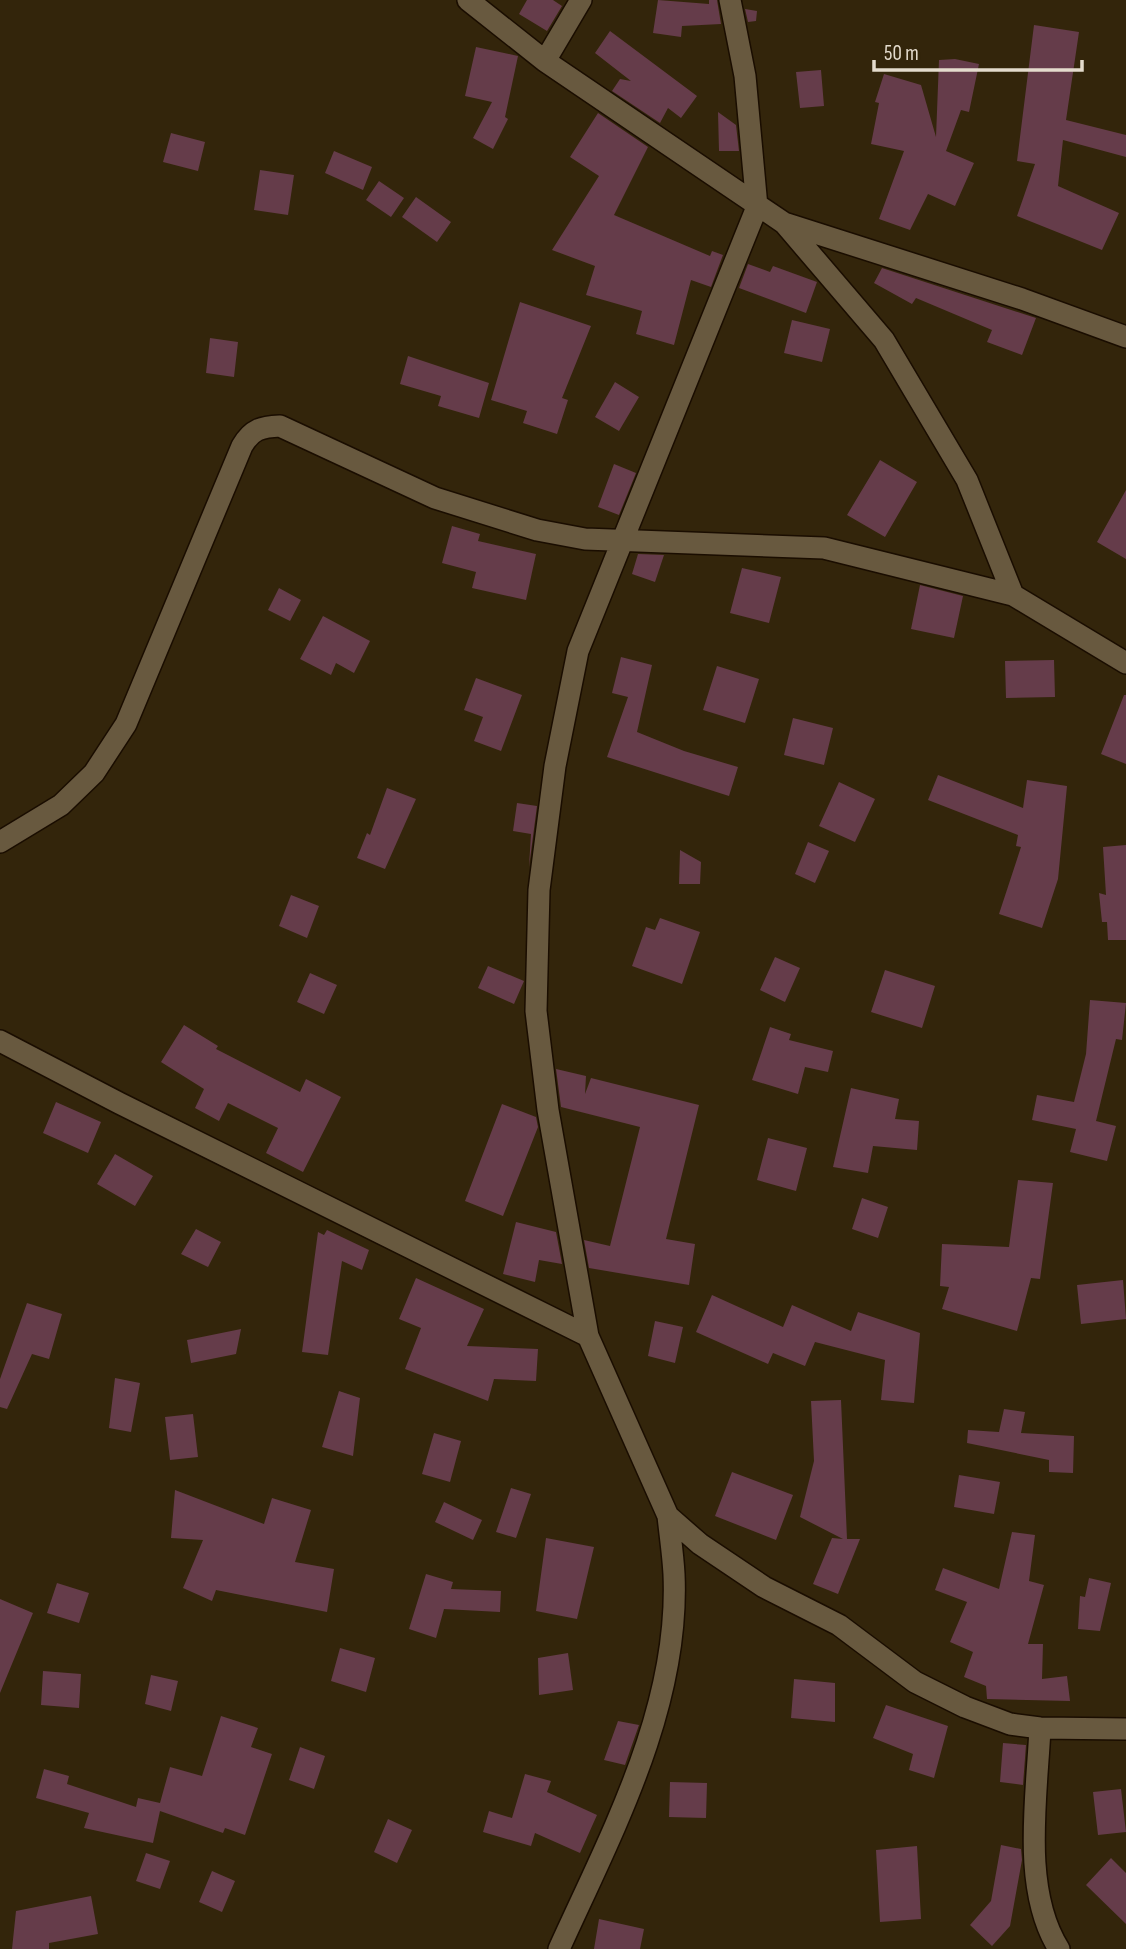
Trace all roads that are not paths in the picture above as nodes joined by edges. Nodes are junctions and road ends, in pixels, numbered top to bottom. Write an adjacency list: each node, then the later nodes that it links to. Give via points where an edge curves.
1 (468, 0): 4 (street)
2 (581, 0): 4 (street)
3 (730, 0): 5 (street, via 745,76)
4 (545, 61): 5 (street)
5 (757, 207): 6 (street); 8 (street)
6 (784, 223): 7 (street); 9 (street, via 884,340 967,480)
7 (1126, 337)
8 (624, 539): 9 (street, via 824,548); 11 (street, via 585,540 537,530 435,498 280,426 256,429 242,446 125,724 94,773 69,797); 13 (street, via 578,651 555,766 539,890 536,1012 548,1110)
9 (1013, 594): 10 (street)
10 (1126, 663)
11 (0, 842)
12 (0, 1041): 13 (street)
13 (588, 1336): 14 (street)
14 (668, 1516): 15 (street, via 700,1544 764,1587 839,1625 915,1682 1010,1724); 17 (street, via 674,1575 672,1624 660,1698 628,1799)
15 (1040, 1728): 16 (street); 18 (street, via 1037,1896)
16 (1126, 1729)
17 (559, 1949)
18 (1059, 1949)

